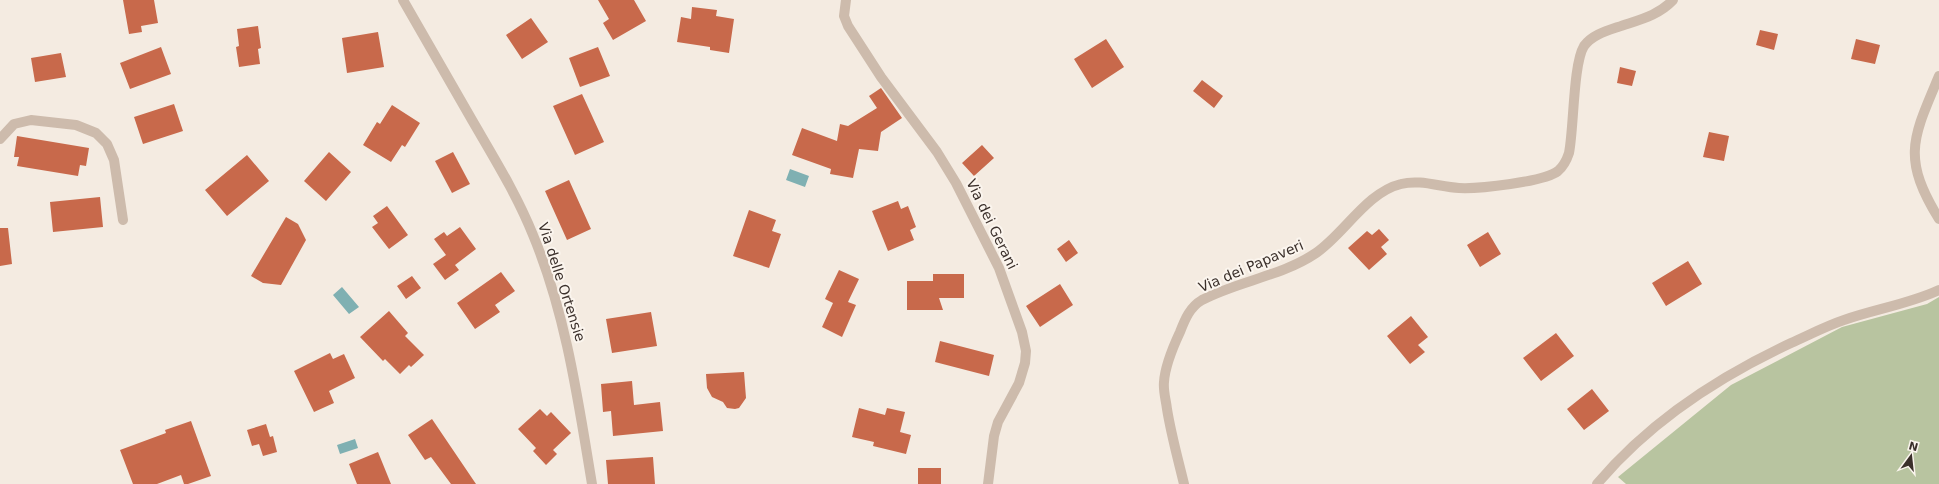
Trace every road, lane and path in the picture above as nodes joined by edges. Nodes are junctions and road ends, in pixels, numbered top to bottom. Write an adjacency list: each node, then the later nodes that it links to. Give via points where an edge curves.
1 (403, 0): 9 (street, Via delle Ortensie, via 500,168 536,243 555,298 572,366)
2 (846, 0): 10 (street, Via dei Gerani, via 844,16 848,26 889,88 937,152 964,198 999,268 1022,332 1026,351 1025,363 1019,383 998,422)
3 (1673, 0): 11 (street, Via dei Papaveri, via 1657,13 1602,32 1584,46 1578,64 1569,152 1563,166 1553,174 1474,188 1424,183 1400,184 1389,188 1328,244 1308,258 1216,294 1195,305 1187,315 1175,343 1164,383 1172,435)
4 (1939, 76): 6 (street, via 1919,126 1914,154 1919,179)
5 (0, 139): 7 (street, via 14,124 31,120 76,124 96,133 107,144 114,160)
6 (1939, 219)
7 (123, 220)
8 (1939, 290): 12 (street, via 1842,320 1775,350 1736,371 1655,427 1624,454)
9 (592, 484)
10 (988, 484)
11 (1184, 484)
12 (1598, 484)

